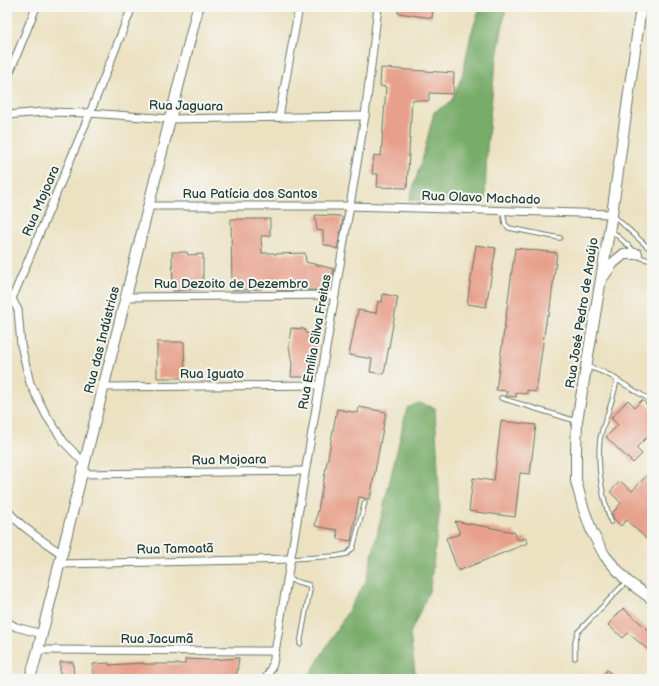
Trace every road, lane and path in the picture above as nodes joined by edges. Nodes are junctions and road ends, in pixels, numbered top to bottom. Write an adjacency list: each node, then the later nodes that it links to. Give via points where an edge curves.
1 (36, 7): 7 (street)
2 (132, 7): 8 (street, Rua Mojoara)
3 (198, 7): 12 (street, Rua das Indústrias)
4 (299, 7): 11 (street)
5 (378, 7): 10 (street, Rua Emília Silva Freitas)
6 (641, 7): 16 (street, Rua José Pedro de Araújo)
7 (7, 80)
8 (90, 113): 9 (street, Rua Jaguara, via 43,112); 12 (street, Rua Jaguara); 25 (street, Rua Mojoara)
9 (7, 115)
10 (365, 116): 11 (street, Rua Jaguara); 14 (street, Rua Emília Silva Freitas)
11 (279, 117): 12 (street, Rua Jaguara)
12 (170, 119): 13 (street, Rua das Indústrias)
13 (149, 206): 14 (street, Rua Patícia dos Santos); 24 (street, Rua das Indústrias)
14 (350, 206): 15 (street, Rua Olavo Machado); 23 (street, Rua Emília Silva Freitas)
15 (503, 211): 16 (street, Rua Olavo Machado); 18 (lane, via 505,224 509,228)
16 (612, 214): 17 (street, Rua José Pedro de Araújo); 19 (lane)
17 (609, 228): 20 (lane); 22 (street, Rua José Pedro de Araújo)
18 (560, 238)
19 (652, 251)
20 (638, 254): 21 (lane); 22 (street, via 624,254 613,263)
21 (652, 262)
22 (600, 282): 27 (street, Rua José Pedro de Araújo)
23 (335, 295): 24 (street, Rua Dezoito de Dezembro); 29 (street, Rua Emília Silva Freitas)
24 (126, 297): 30 (street, Rua das Indústrias)
25 (12, 299): 26 (street, Rua Mojoara); 34 (street, via 18,310 21,345 30,383 46,415 64,442)
26 (7, 306)
27 (587, 367): 28 (lane, via 602,371); 33 (street, Rua José Pedro de Araújo)
28 (618, 380): 32 (lane); 39 (lane, via 600,438 601,480)
29 (320, 385): 30 (street, Rua Iguato); 35 (street, Rua Emília Silva Freitas)
30 (104, 387): 34 (street, Rua das Indústrias)
31 (501, 398): 33 (lane)
32 (652, 401)
33 (577, 421): 43 (street, Rua José Pedro de Araújo, via 576,481 583,507 592,532 605,556)
34 (84, 463): 36 (street, Rua das Indústrias)
35 (305, 471): 36 (street, Rua Mojoara); 41 (street, Rua Emília Silva Freitas)
36 (82, 474): 40 (street, Rua das Indústrias)
37 (365, 502): 41 (lane, via 353,548 347,554)
38 (7, 510): 40 (street)
39 (610, 522)
40 (61, 559): 41 (street, Rua Tamoatã); 46 (street, Rua das Indústrias)
41 (291, 559): 42 (street, Rua Emília Silva Freitas)
42 (287, 579): 47 (lane, via 309,585 310,589); 49 (street, Rua Emília Silva Freitas)
43 (627, 581): 44 (street, Rua José Pedro de Araújo); 50 (lane, via 578,632)
44 (652, 599)
45 (7, 622): 46 (street)
46 (42, 634): 48 (street, Rua das Indústrias)
47 (300, 644)
48 (38, 650): 49 (street, Rua Jacumã); 51 (street, Rua das Indústrias)
49 (275, 651): 52 (street, Rua Emília Silva Freitas, via 273,664)
50 (574, 658)
51 (30, 679)
52 (266, 679)

